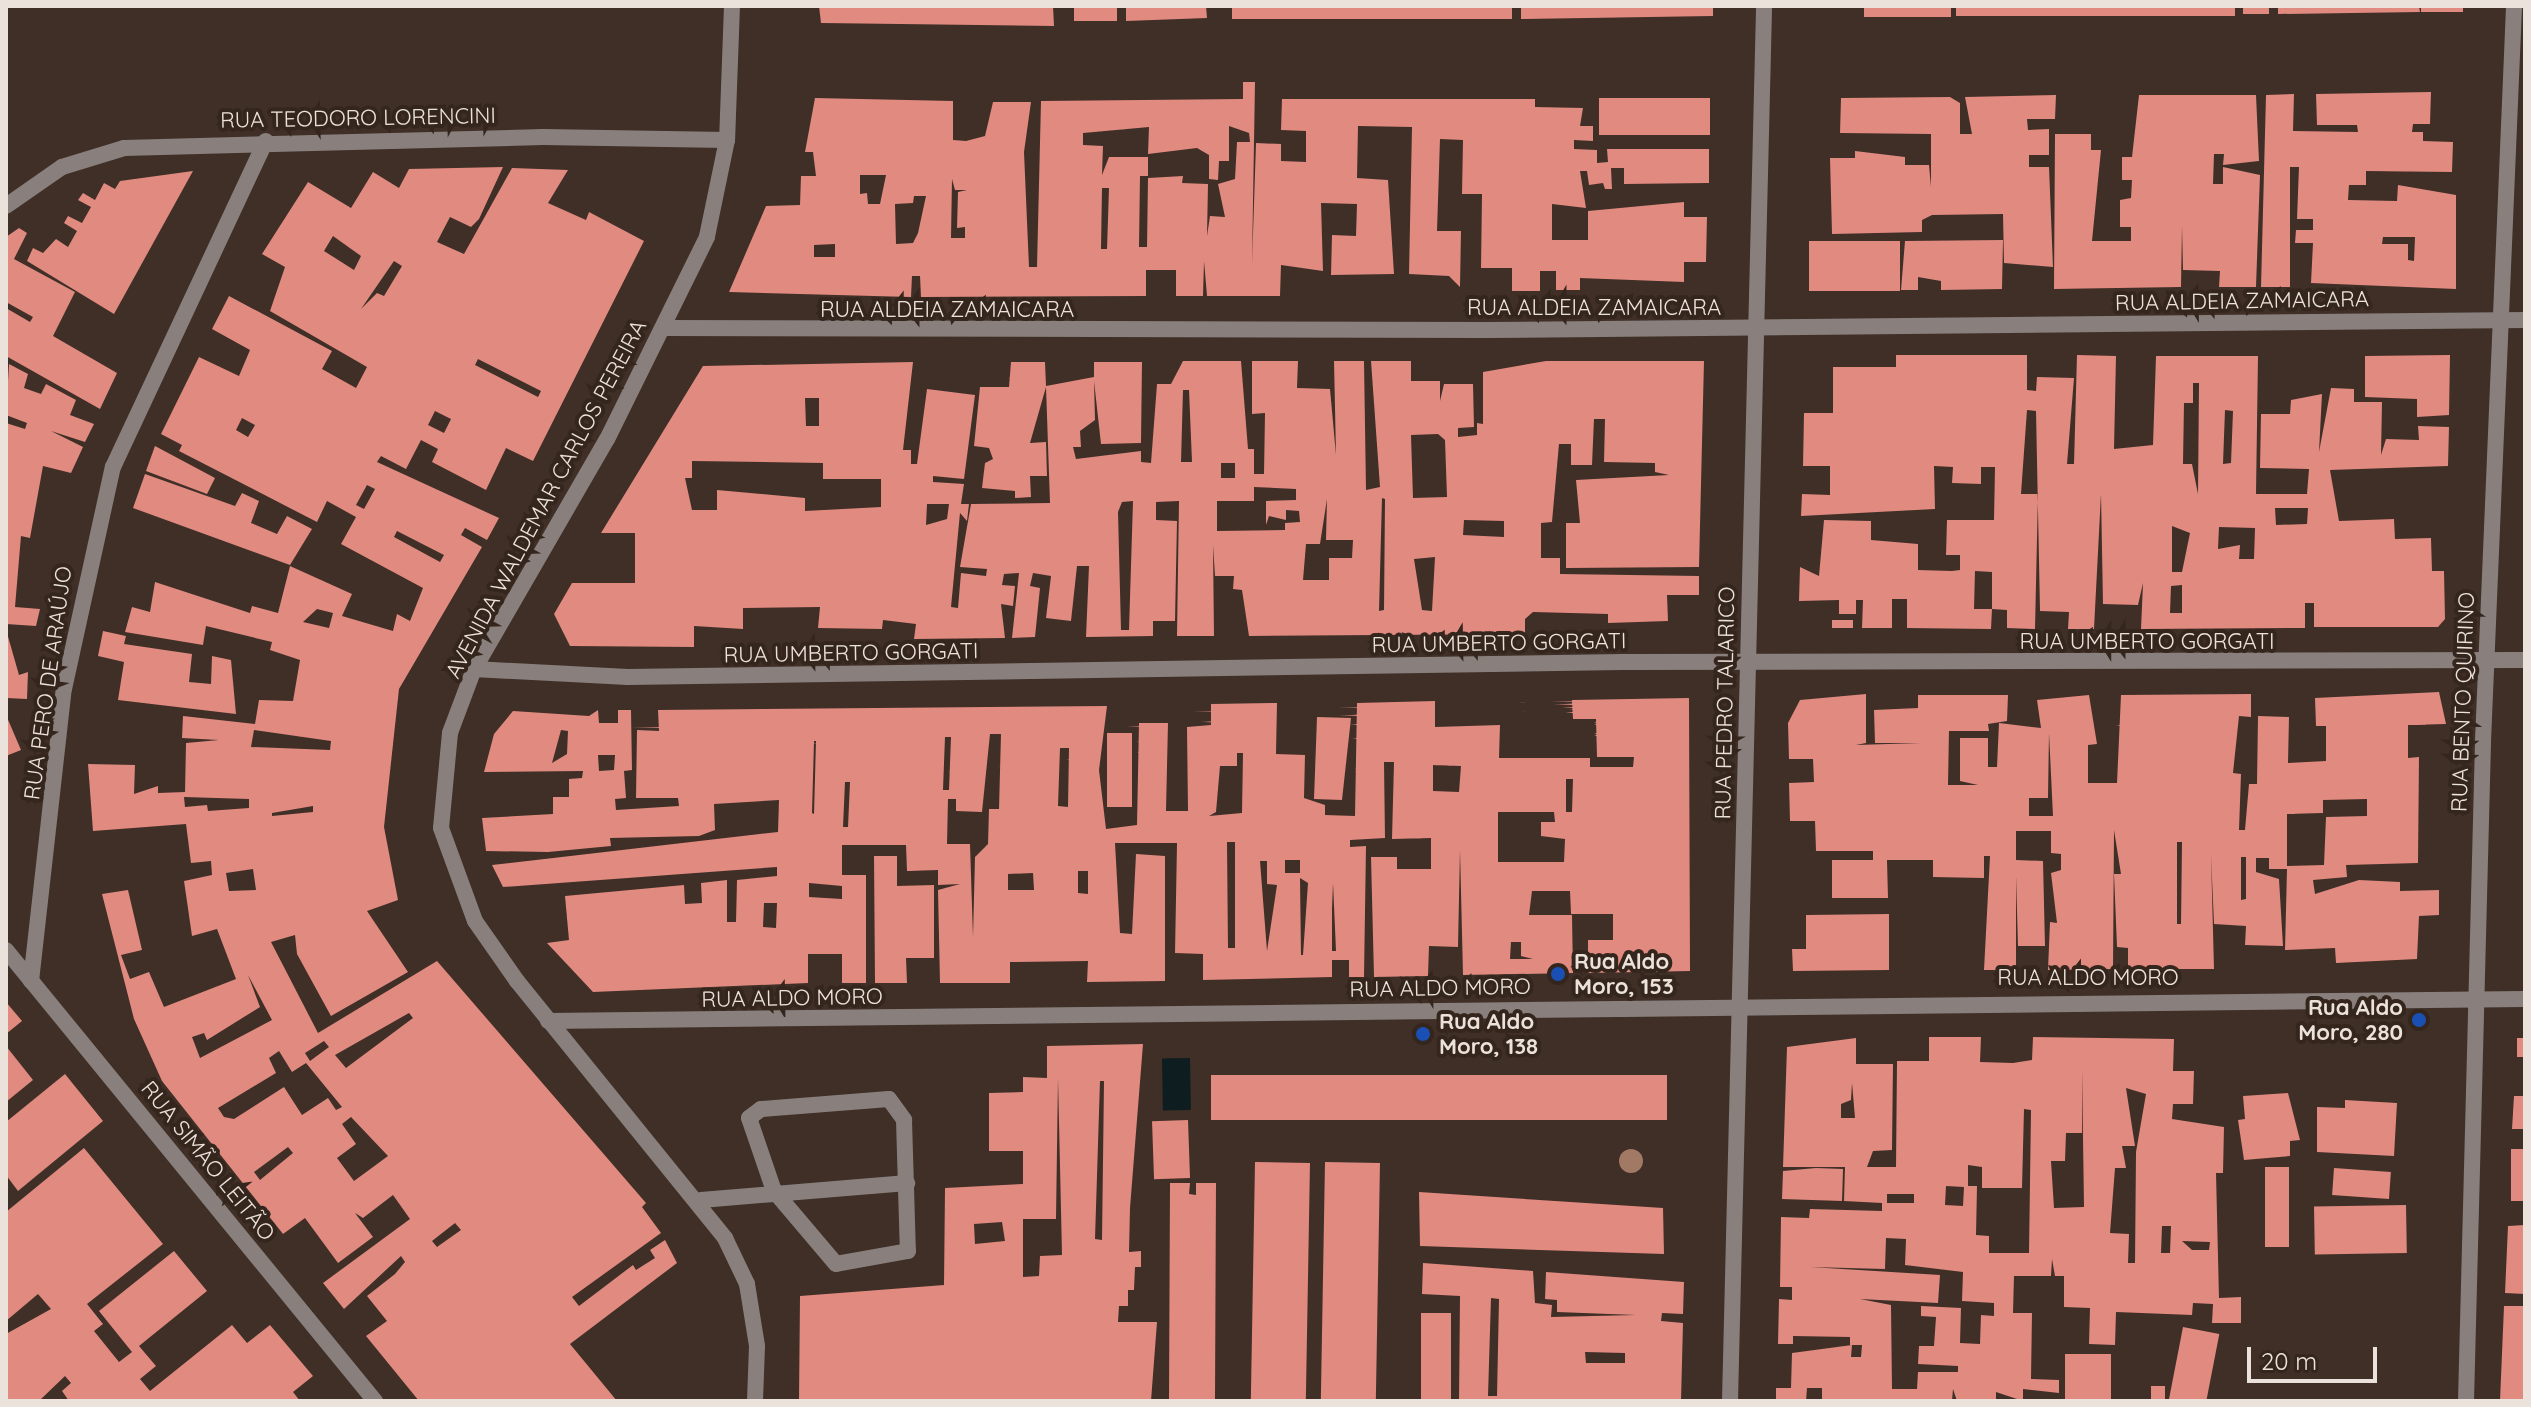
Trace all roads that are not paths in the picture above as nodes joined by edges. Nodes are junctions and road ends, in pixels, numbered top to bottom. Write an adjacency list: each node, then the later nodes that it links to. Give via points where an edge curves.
1 (732, 6): 4 (street, AVENIDA WALDEMAR CARLOS PEREIRA)
2 (1764, 6): 10 (street, RUA PEDRO TALARICO)
3 (2514, 6): 7 (street, RUA BENTO QUIRINO)
4 (727, 140): 5 (street, RUA TEODORO LORENCINI); 9 (street, AVENIDA WALDEMAR CARLOS PEREIRA, via 707,237)
5 (266, 141): 6 (street, RUA TEODORO LORENCINI, via 124,148 62,167); 16 (street, RUA PERO DE ARAÚJO, via 113,467 64,689)
6 (6, 206)
7 (2501, 320): 8 (street, RUA ALDEIA ZAMAICARA); 10 (street, RUA ALDEIA ZAMAICARA); 11 (street, RUA BENTO QUIRINO)
8 (2525, 320)
9 (664, 328): 10 (street, RUA ALDEIA ZAMAICARA); 14 (street, AVENIDA WALDEMAR CARLOS PEREIRA)
10 (1753, 328): 13 (street, RUA PEDRO TALARICO)
11 (2487, 660): 12 (street, RUA UMBERTO GORGATI); 13 (street, RUA UMBERTO GORGATI); 17 (street, RUA BENTO QUIRINO)
12 (2525, 660)
13 (1746, 664): 14 (street, RUA UMBERTO GORGATI, via 644,677); 19 (street, RUA PEDRO TALARICO)
14 (474, 669): 20 (street, AVENIDA WALDEMAR CARLOS PEREIRA, via 450,733 441,828 475,921)
15 (6, 950): 16 (street, RUA SIMÃO LEITÃO)
16 (31, 981): 24 (street, RUA SIMÃO LEITÃO)
17 (2474, 998): 18 (street, RUA ALDO MORO); 19 (street, RUA ALDO MORO); 27 (street, RUA BENTO QUIRINO)
18 (2525, 999)
19 (1744, 1002): 20 (street, RUA ALDO MORO); 26 (street, RUA PEDRO TALARICO)
20 (548, 1021): 23 (street, AVENIDA WALDEMAR CARLOS PEREIRA)
21 (907, 1183): 22 (street); 22 (street, via 908,1251 836,1264); 22 (street, via 904,1120 889,1099 753,1112 749,1118)
22 (774, 1191): 23 (street)
23 (701, 1200): 25 (street, AVENIDA WALDEMAR CARLOS PEREIRA, via 747,1284 757,1346)
24 (375, 1401)
25 (755, 1401)
26 (1730, 1401)
27 (2466, 1401)

